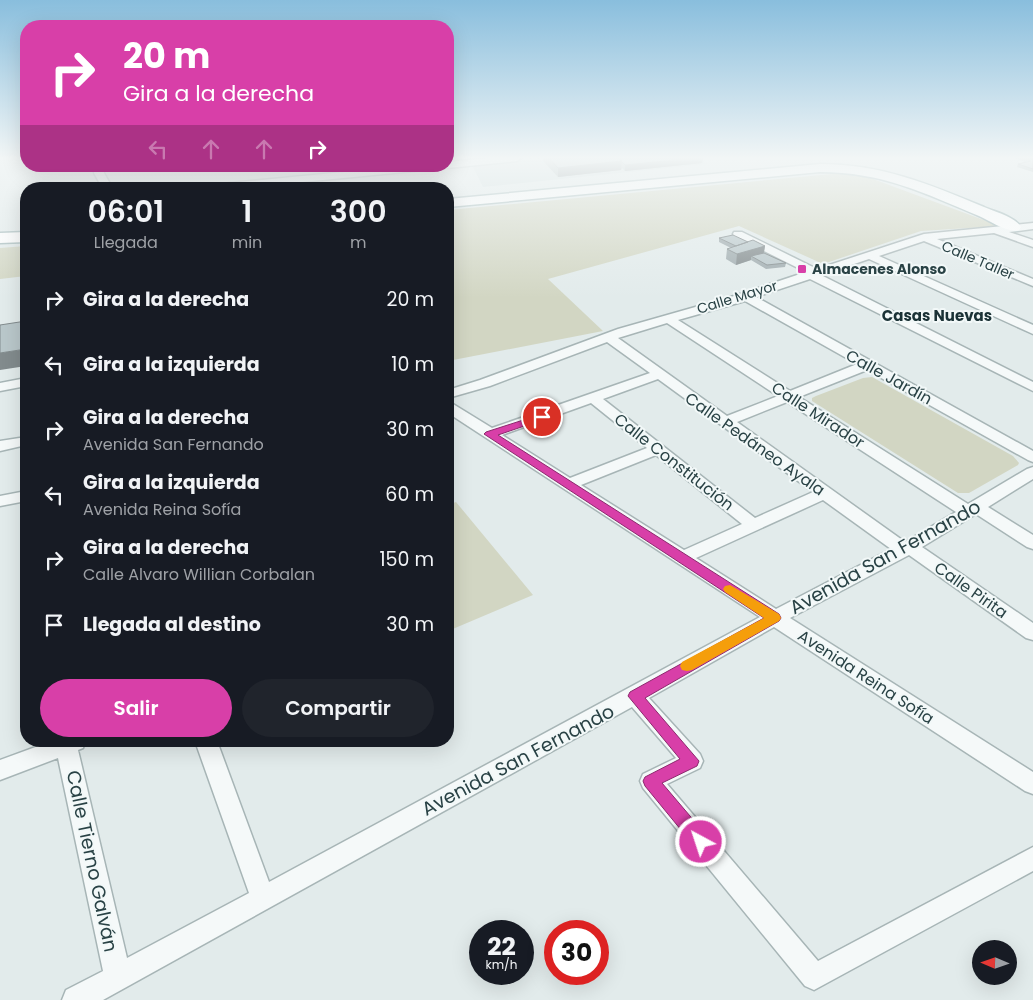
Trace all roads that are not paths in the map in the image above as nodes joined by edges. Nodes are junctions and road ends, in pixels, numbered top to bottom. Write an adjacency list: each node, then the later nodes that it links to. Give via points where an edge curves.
1 (963, 205): 3 (main road)
2 (973, 205): 3 (main road)
3 (1024, 226): 4 (street, Calle Mayor)
4 (994, 229): 9 (street, Calle Mayor); 11 (street)
5 (20, 230): 6 (main road)
6 (0, 232)
7 (738, 234): 13 (street)
8 (20, 237): 10 (main road)
9 (924, 237): 12 (street, Calle Mayor); 14 (street, Calle Taller)
10 (0, 238)
11 (1033, 244)
12 (869, 255): 13 (street, Calle Mayor); 17 (street)
13 (813, 273): 15 (street, Calle Mayor); 23 (street)
14 (1033, 284)
15 (745, 296): 16 (street, Calle Mayor); 19 (street, Calle Jardín)
16 (667, 318): 18 (street, Calle Mayor); 25 (street, Calle Mirador)
17 (1033, 330)
18 (608, 337): 20 (street, Calle Pedáneo Ayala); 24 (street, Calle Mayor)
19 (867, 365): 25 (street); 33 (street, Calle Jardín)
20 (658, 375): 26 (street); 28 (street, Calle Pedáneo Ayala)
21 (20, 383): 22 (street)
22 (0, 387)
23 (1033, 387)
24 (454, 392)
25 (788, 396): 28 (street); 39 (street, Calle Mirador)
26 (594, 399): 29 (street); 32 (street, Calle Constitución)
27 (454, 411): 29 (street, Avenida Reina Sofía)
28 (725, 422): 36 (street, Calle Pedáneo Ayala)
29 (490, 434): 35 (street, Avenida Reina Sofía)
30 (20, 442): 31 (street)
31 (0, 446)
32 (658, 450): 35 (street); 40 (street, Calle Constitución)
33 (1033, 457)
34 (1033, 472): 39 (street, Avenida San Fernando)
35 (568, 485): 43 (street, Avenida Reina Sofía)
36 (824, 493): 40 (street); 42 (street, Calle Pedáneo Ayala)
37 (20, 497): 38 (street)
38 (0, 501)
39 (972, 509): 41 (street, Calle Mirador); 42 (street, Avenida San Fernando)
40 (754, 526): 43 (street)
41 (1033, 543)
42 (907, 549): 44 (street, Avenida San Fernando); 45 (street, Calle Pirita)
43 (682, 558): 44 (street, Avenida Reina Sofía)
44 (774, 618): 46 (street, Avenida San Fernando); 51 (street, Avenida Reina Sofía)
45 (1033, 633)
46 (635, 696): 52 (street, via 692,761 651,781 814,977); 53 (street, Avenida San Fernando)
47 (61, 747): 50 (street)
48 (73, 747): 54 (street, Calle Tierno Galván)
49 (208, 747): 53 (street)
50 (0, 770)
51 (1033, 784)
52 (1033, 858)
53 (263, 898): 54 (street, Avenida San Fernando)
54 (118, 977): 55 (street, Avenida San Fernando)
55 (76, 1000)

